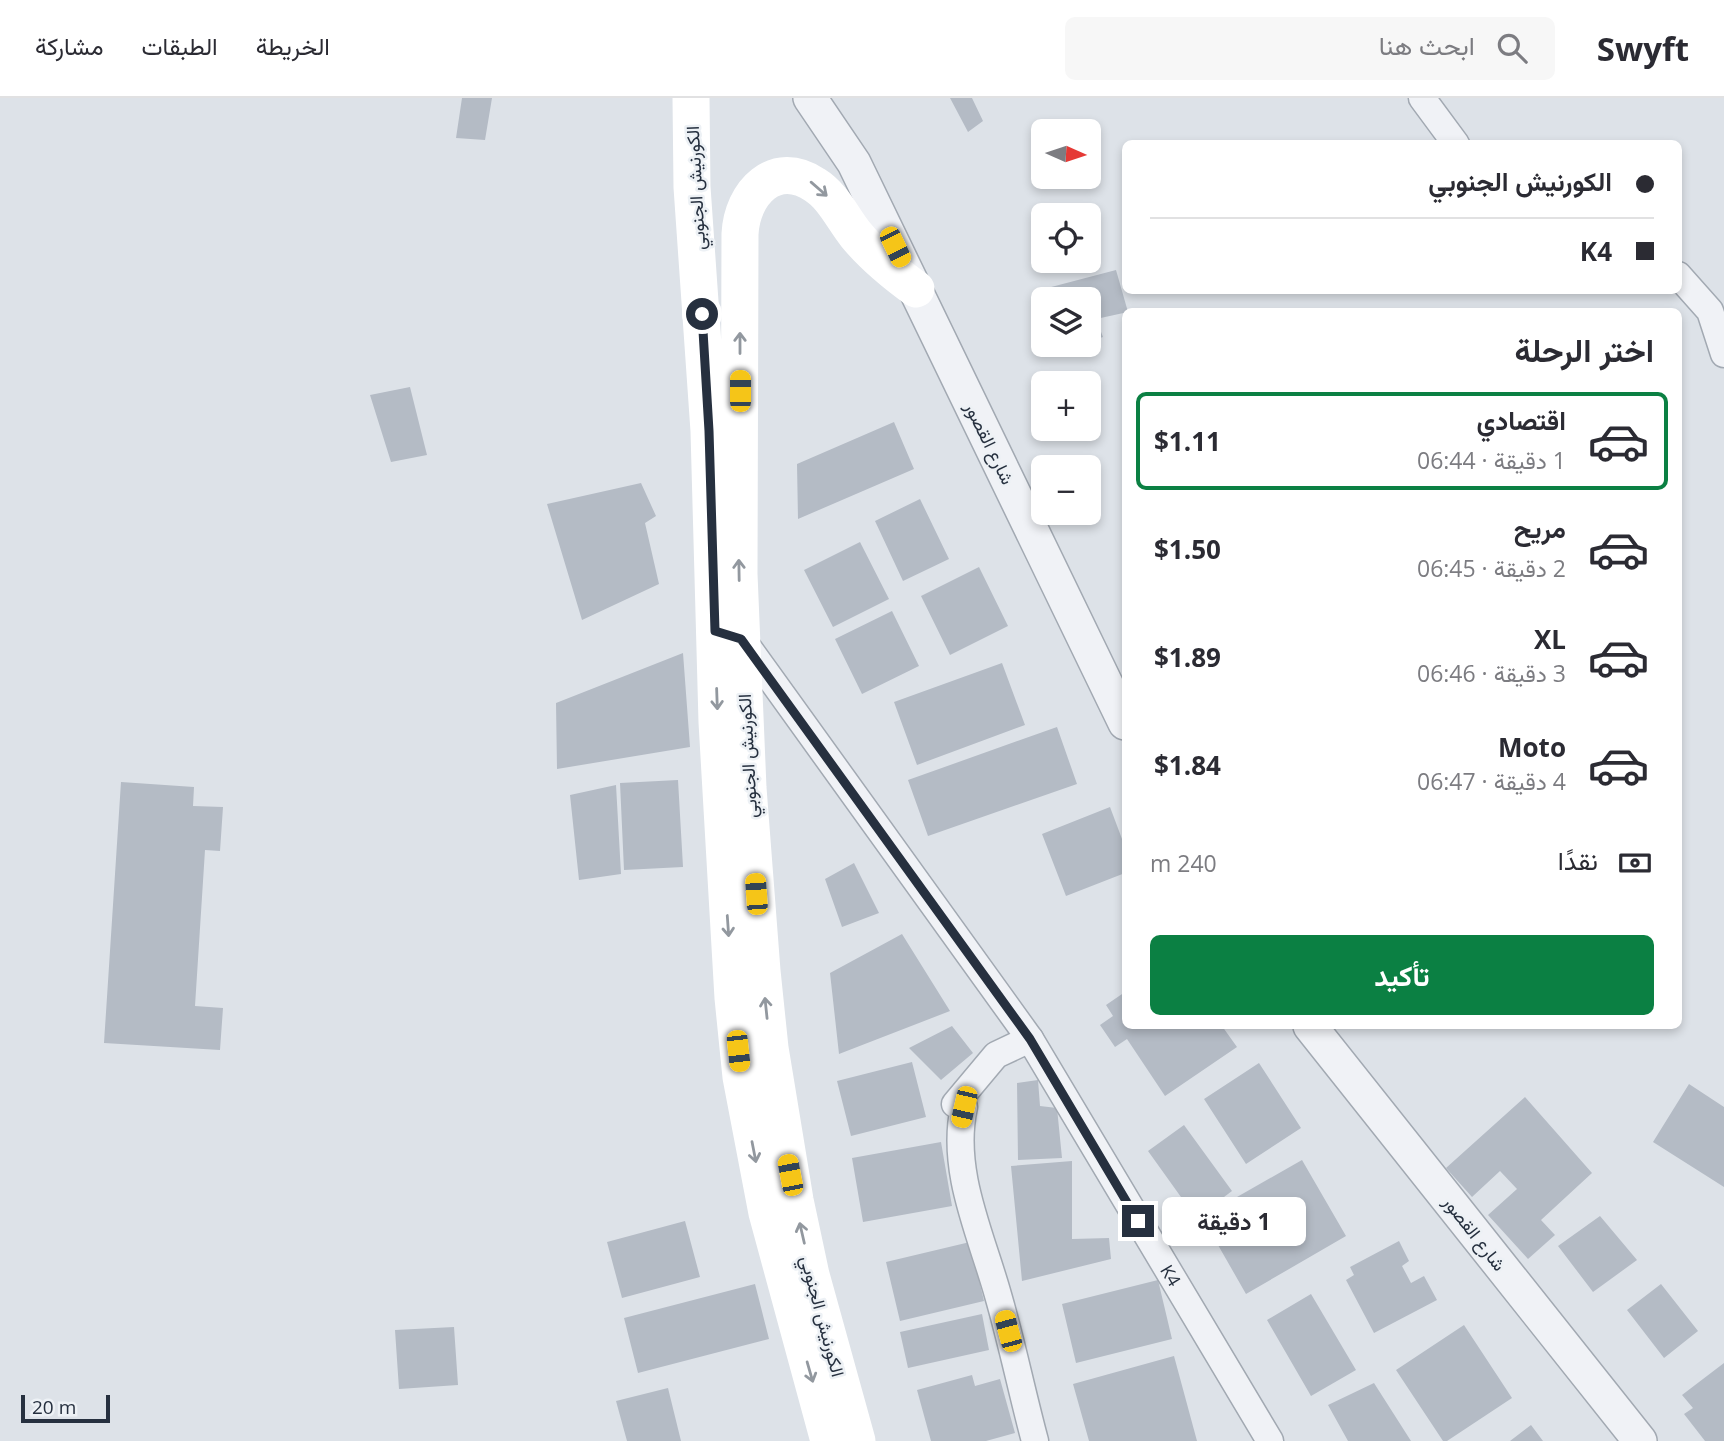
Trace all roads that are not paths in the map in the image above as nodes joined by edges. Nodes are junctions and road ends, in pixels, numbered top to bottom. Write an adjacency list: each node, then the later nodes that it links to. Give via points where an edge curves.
1 (691, 98): 10 (main road, الكورنيش الجنوبي, via 692,187)
2 (810, 98): 6 (street)
3 (838, 98): 6 (street)
4 (1422, 98): 5 (street)
5 (1453, 140)
6 (854, 163): 8 (street, شارع القصور)
7 (1682, 280): 9 (street, via 1710,312)
8 (916, 289): 10 (main road, الكورنيش الجنوبي, one-way to 8, via 739,575 740,234 747,201 774,179 807,180 825,194 856,236); 11 (street, شارع القصور)
9 (1724, 354)
10 (728, 635): 13 (street, K4); 14 (main road, الكورنيش الجنوبي, one-way to 14, via 727,918 741,1077 766,1213); 15 (main road, الكورنيش الجنوبي, one-way to 10, via 811,1275 777,1098)
11 (1122, 717)
12 (1312, 1029): 18 (street, شارع القصور)
13 (1030, 1039): 16 (street, via 996,1055 955,1104 964,1107 959,1148 966,1187); 17 (street, K4)
14 (829, 1441)
15 (857, 1441)
16 (1035, 1441)
17 (1270, 1441)
18 (1640, 1441)

